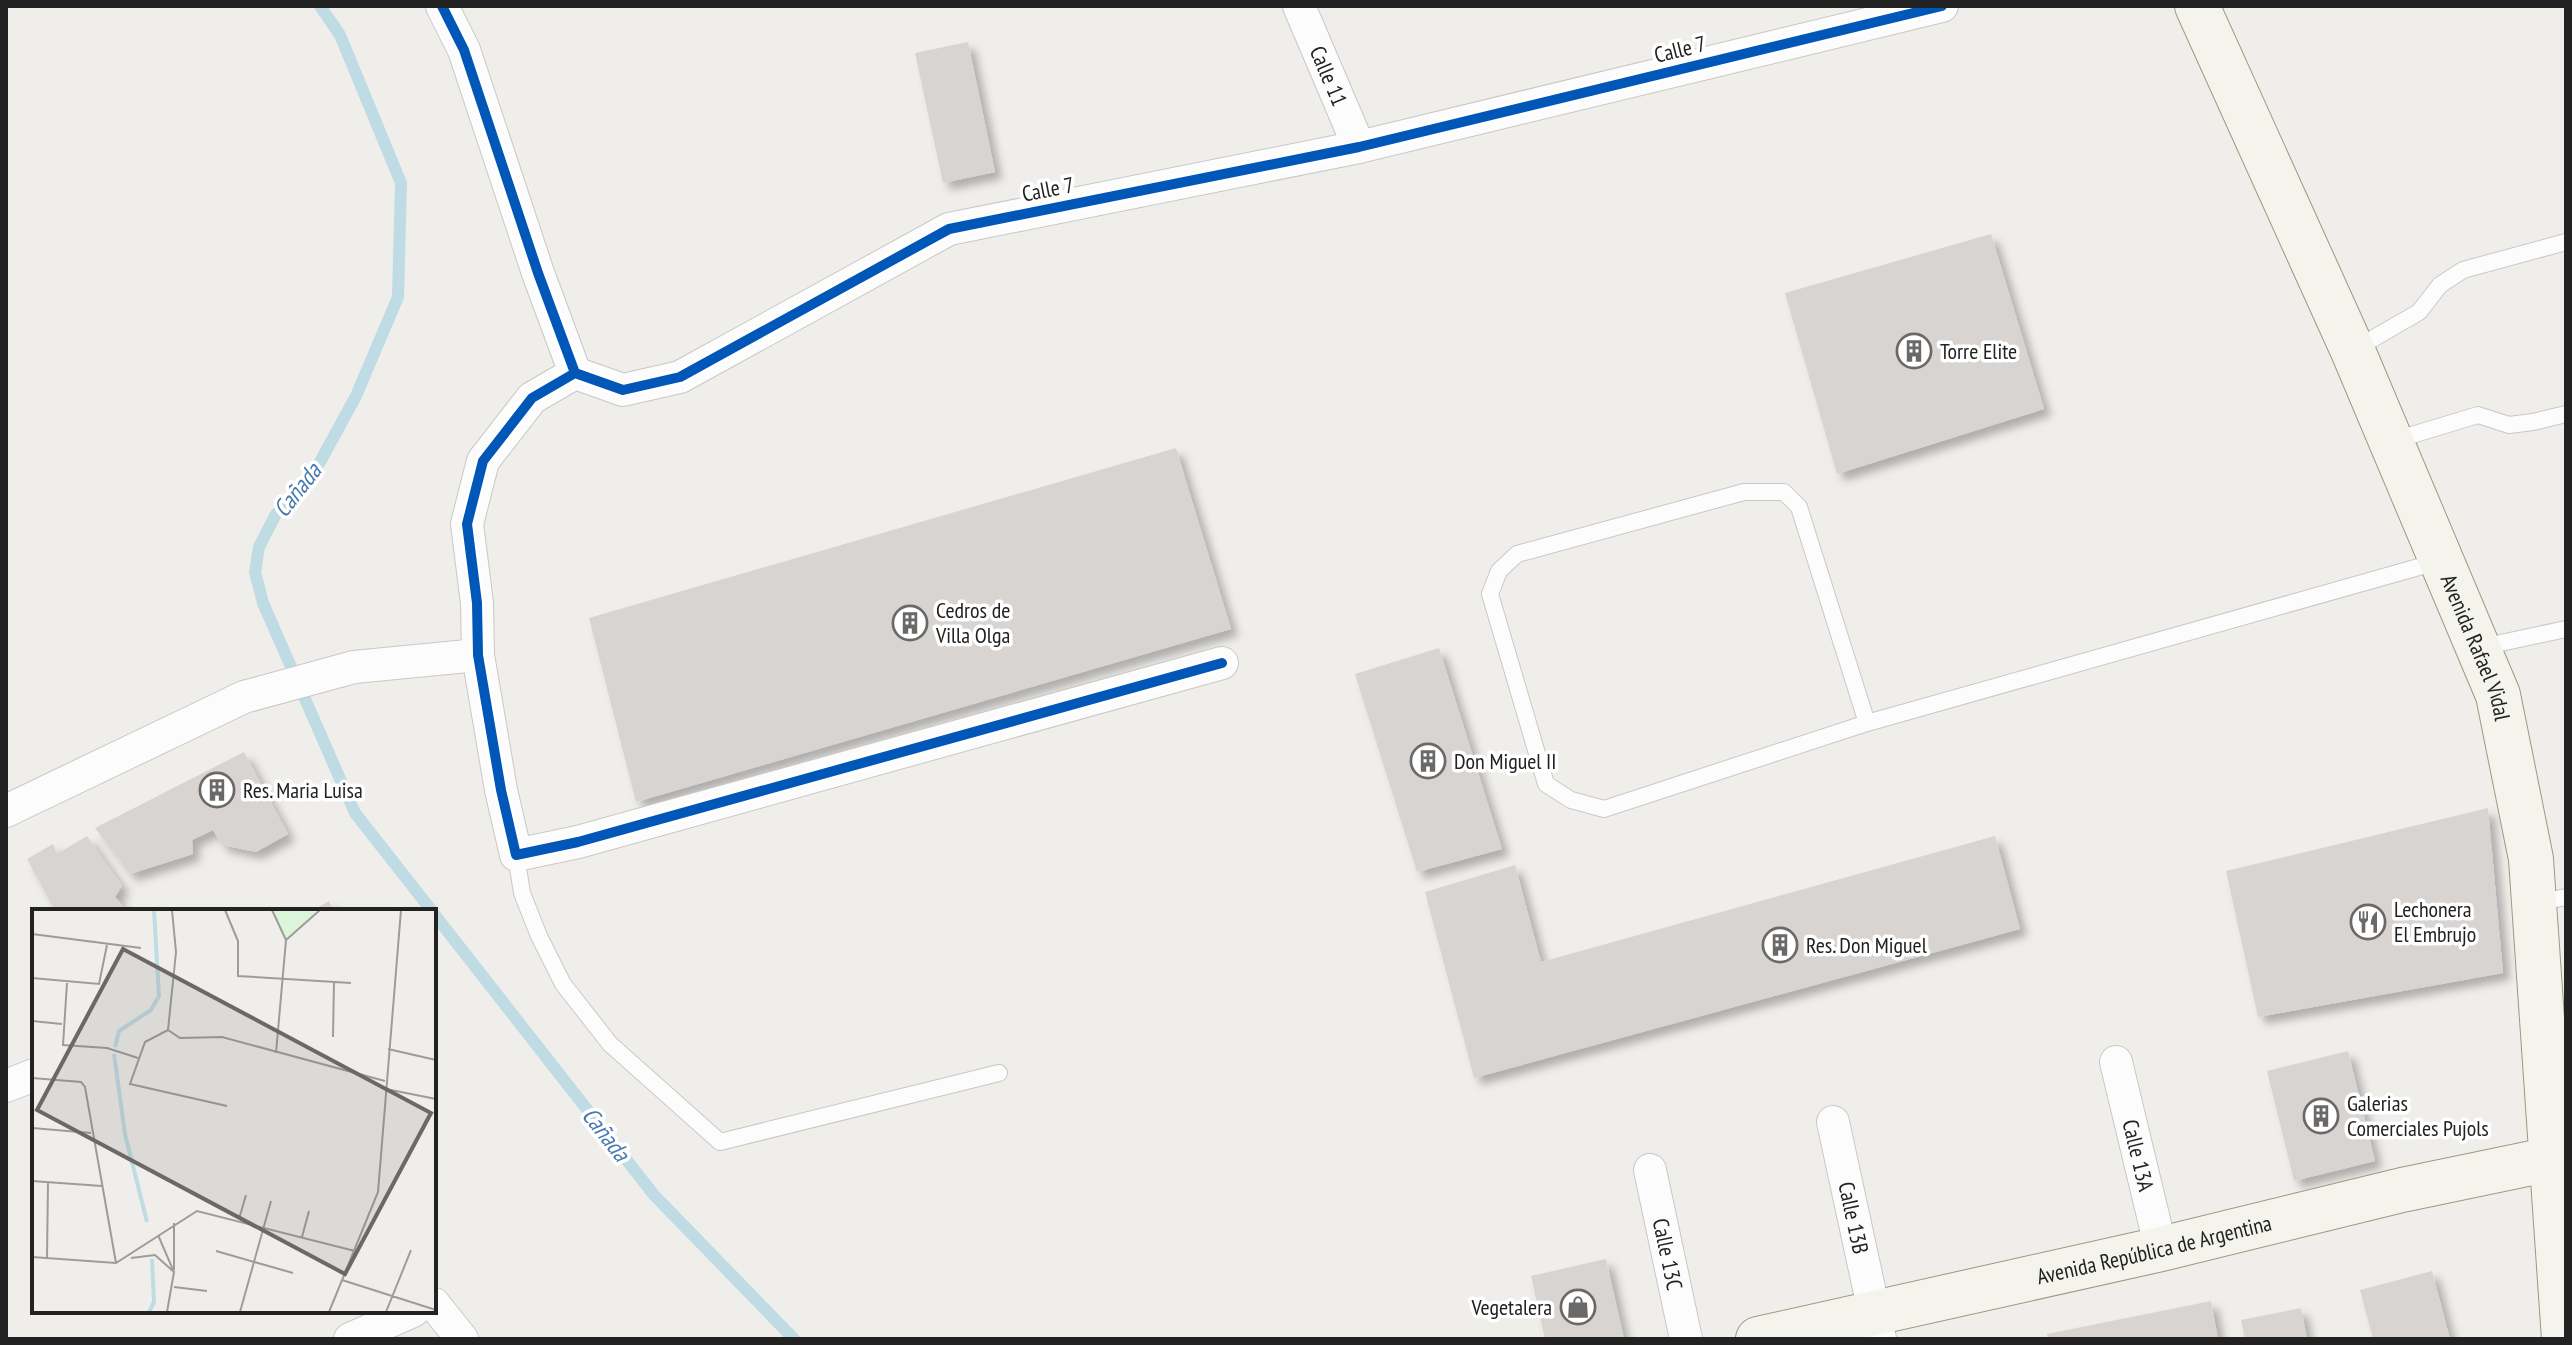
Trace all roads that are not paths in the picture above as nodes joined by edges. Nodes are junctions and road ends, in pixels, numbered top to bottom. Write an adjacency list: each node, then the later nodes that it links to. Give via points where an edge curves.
1 (442, 6): 8 (street, via 464,50)
2 (1299, 6): 5 (street, Calle 11)
3 (1942, 6): 5 (street, Calle 7)
4 (2197, 6): 7 (main road, Avenida Rafael Vidal)
5 (1359, 147): 8 (street, Calle 7, via 949,229 680,377 623,390)
6 (2566, 242): 7 (lane, via 2463,270 2440,285 2419,312)
7 (2353, 351): 10 (main road, Avenida Rafael Vidal)
8 (575, 373): 14 (street, via 532,398 483,461 467,524)
9 (2566, 414): 10 (lane, via 2509,425 2478,415)
10 (2391, 442): 11 (main road, Avenida Rafael Vidal)
11 (2441, 561): 13 (main road, Avenida Rafael Vidal); 16 (lane)
12 (2566, 629): 13 (lane)
13 (2478, 648): 19 (main road, Avenida Rafael Vidal, via 2498,695 2531,859)
14 (478, 655): 17 (street, via 354,667 244,697); 18 (street)
15 (1222, 663): 18 (street)
16 (1867, 723): 16 (lane, via 1604,809 1571,800 1546,784 1490,594 1499,571 1517,554 1744,492 1784,492 1799,507)
17 (6, 811)
18 (516, 855): 21 (lane, via 522,893 563,984 610,1044 720,1142)
19 (2550, 900): 25 (main road, Avenida Rafael Vidal, via 2546,984)
20 (2116, 1062): 27 (street, Calle 13A)
21 (999, 1073)
22 (32, 1076): 23 (street)
23 (6, 1086)
24 (1833, 1122): 30 (street, Calle 13B)
25 (2551, 1159): 27 (main road, Avenida República de Argentina); 35 (main road, Avenida Rafael Vidal)
26 (1650, 1170): 33 (street, Calle 13C)
27 (2161, 1249): 30 (main road, Avenida República de Argentina)
28 (436, 1306): 32 (street)
29 (408, 1313): 31 (street)
30 (1877, 1326): 34 (main road, Avenida República de Argentina)
31 (350, 1339)
32 (462, 1339)
33 (1686, 1339)
34 (1758, 1339)
35 (2564, 1339)

